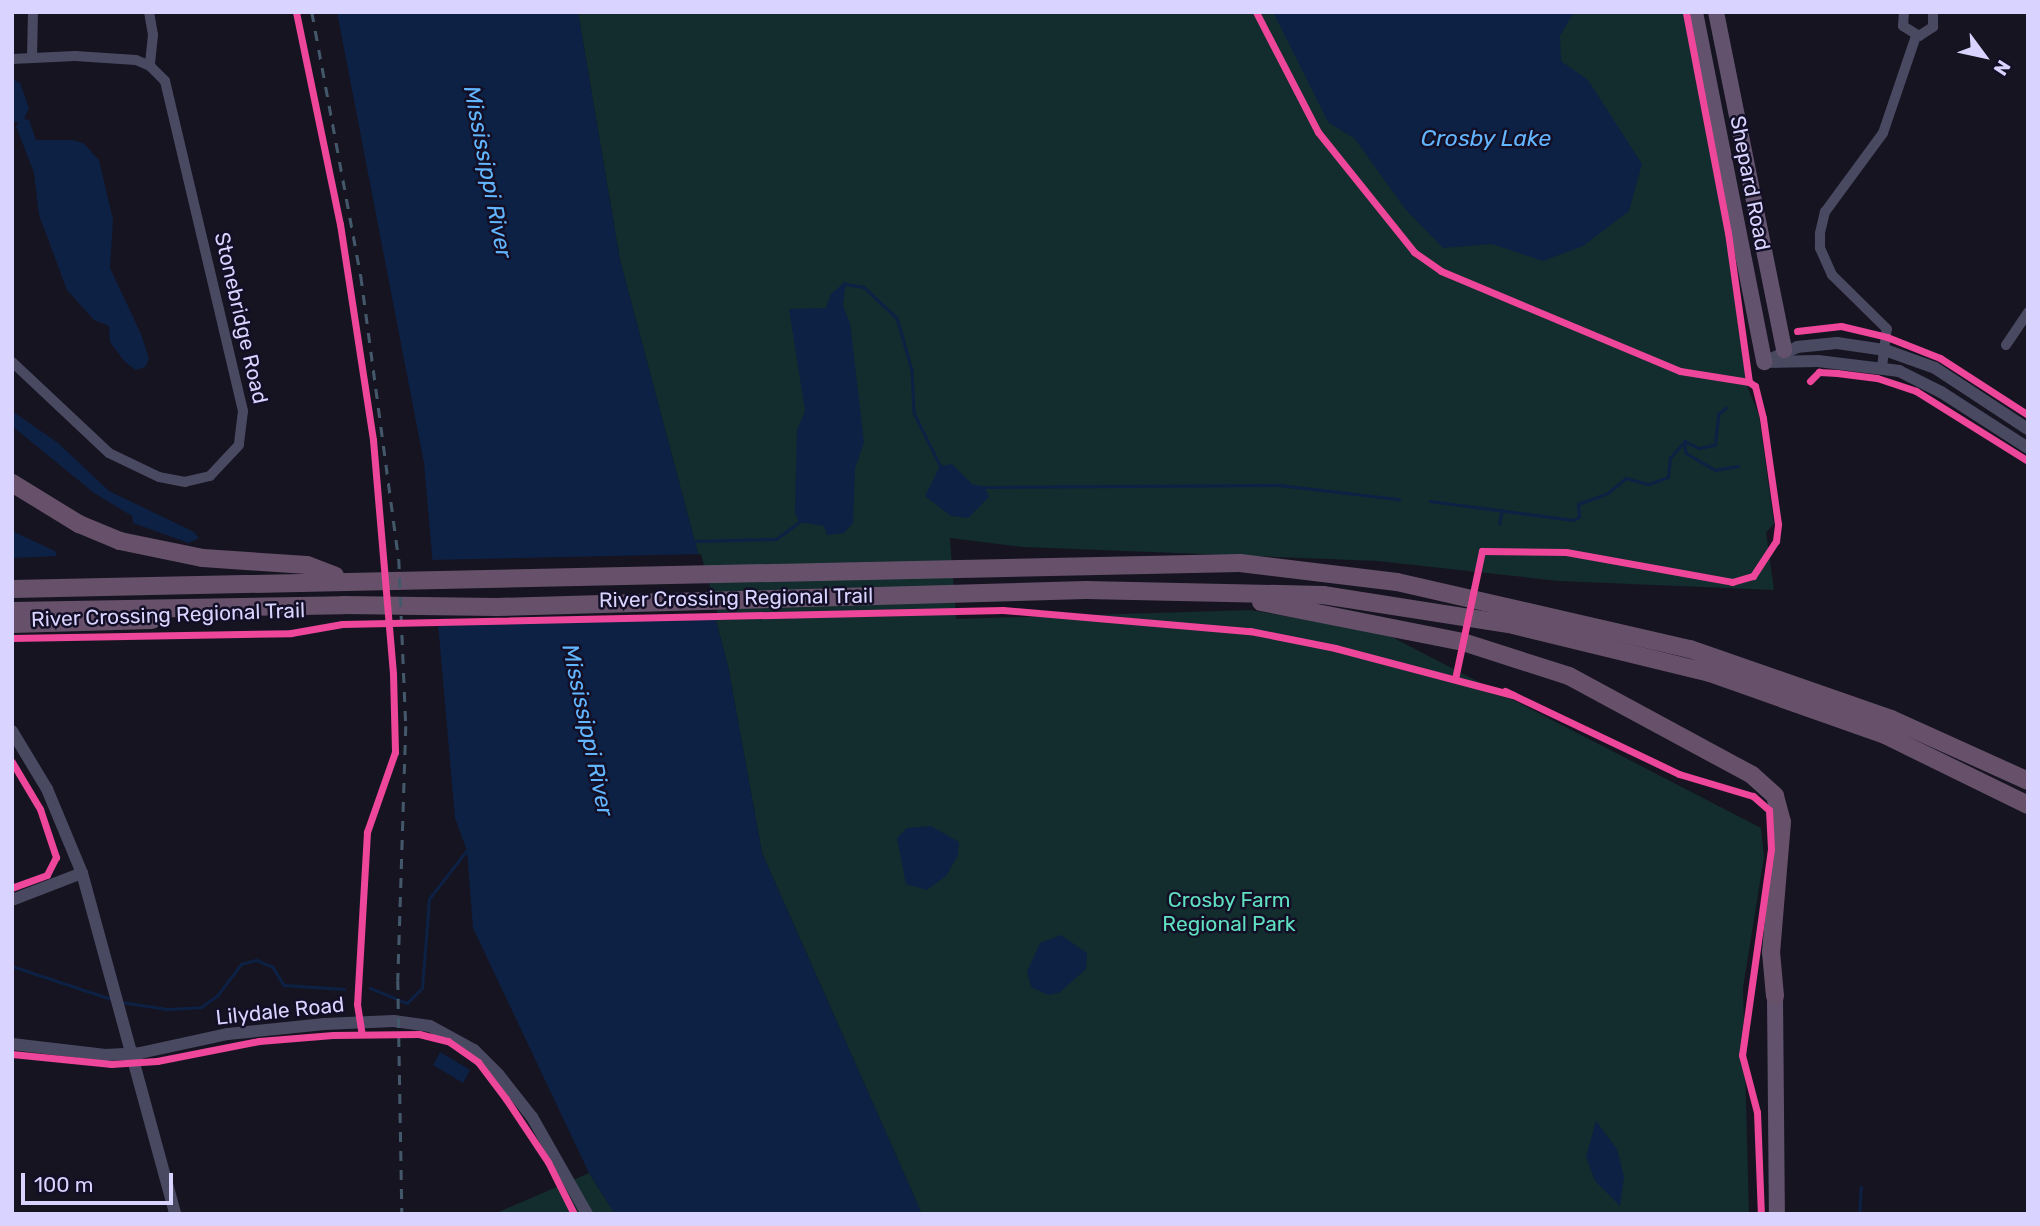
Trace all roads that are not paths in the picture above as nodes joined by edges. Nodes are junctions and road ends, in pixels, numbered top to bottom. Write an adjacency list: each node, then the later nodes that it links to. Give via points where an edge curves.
1 (33, 12): 8 (street)
2 (149, 12): 10 (street, via 153,35)
3 (1695, 12): 16 (highway, Shepard Road)
4 (1716, 12): 13 (highway, Shepard Road)
5 (1904, 12): 7 (street, via 1903,26)
6 (1933, 12): 7 (street, via 1933,27)
7 (1916, 36): 14 (street, via 1883,133 1825,212 1820,233 1832,275 1886,328)
8 (32, 58): 9 (street); 10 (street, via 129,59)
9 (12, 59)
10 (150, 66): 15 (street, Stonebridge Road, via 170,94 243,411 239,445 210,476 185,482 159,477 109,453)
11 (2028, 312): 12 (street)
12 (2006, 345)
13 (1784, 350): 14 (street, via 1838,344); 16 (street)
14 (1885, 350): 17 (street); 18 (street, via 1935,368)
15 (12, 362)
16 (1764, 362): 17 (street)
17 (1882, 367): 19 (street, via 1927,384)
18 (2028, 429)
19 (2028, 448)
20 (12, 483): 21 (highway, via 79,524 120,541 203,558 307,565)
21 (341, 579): 22 (highway); 27 (highway, via 494,581 1240,563 1352,576 1587,623)
22 (12, 589)
23 (1213, 591): 24 (highway, via 497,607); 27 (highway, via 1323,595 1509,624); 34 (highway, via 1463,642 1569,676 1752,775 1774,796 1782,822 1771,952)
24 (323, 605): 25 (highway); 26 (highway, via 271,617)
25 (12, 611)
26 (12, 624)
27 (1789, 690): 28 (highway)
28 (1833, 706): 30 (highway); 31 (highway)
29 (12, 731): 32 (street, via 52,800)
30 (2028, 780)
31 (2028, 805)
32 (82, 873): 33 (street); 37 (street)
33 (12, 900)
34 (1775, 996): 38 (highway)
35 (12, 1044): 36 (street, Lilydale Road, via 105,1055 141,1053 228,1034 324,1024 394,1021 430,1026 474,1050 498,1074 532,1117)
36 (584, 1209)
37 (175, 1214)
38 (1777, 1214)

